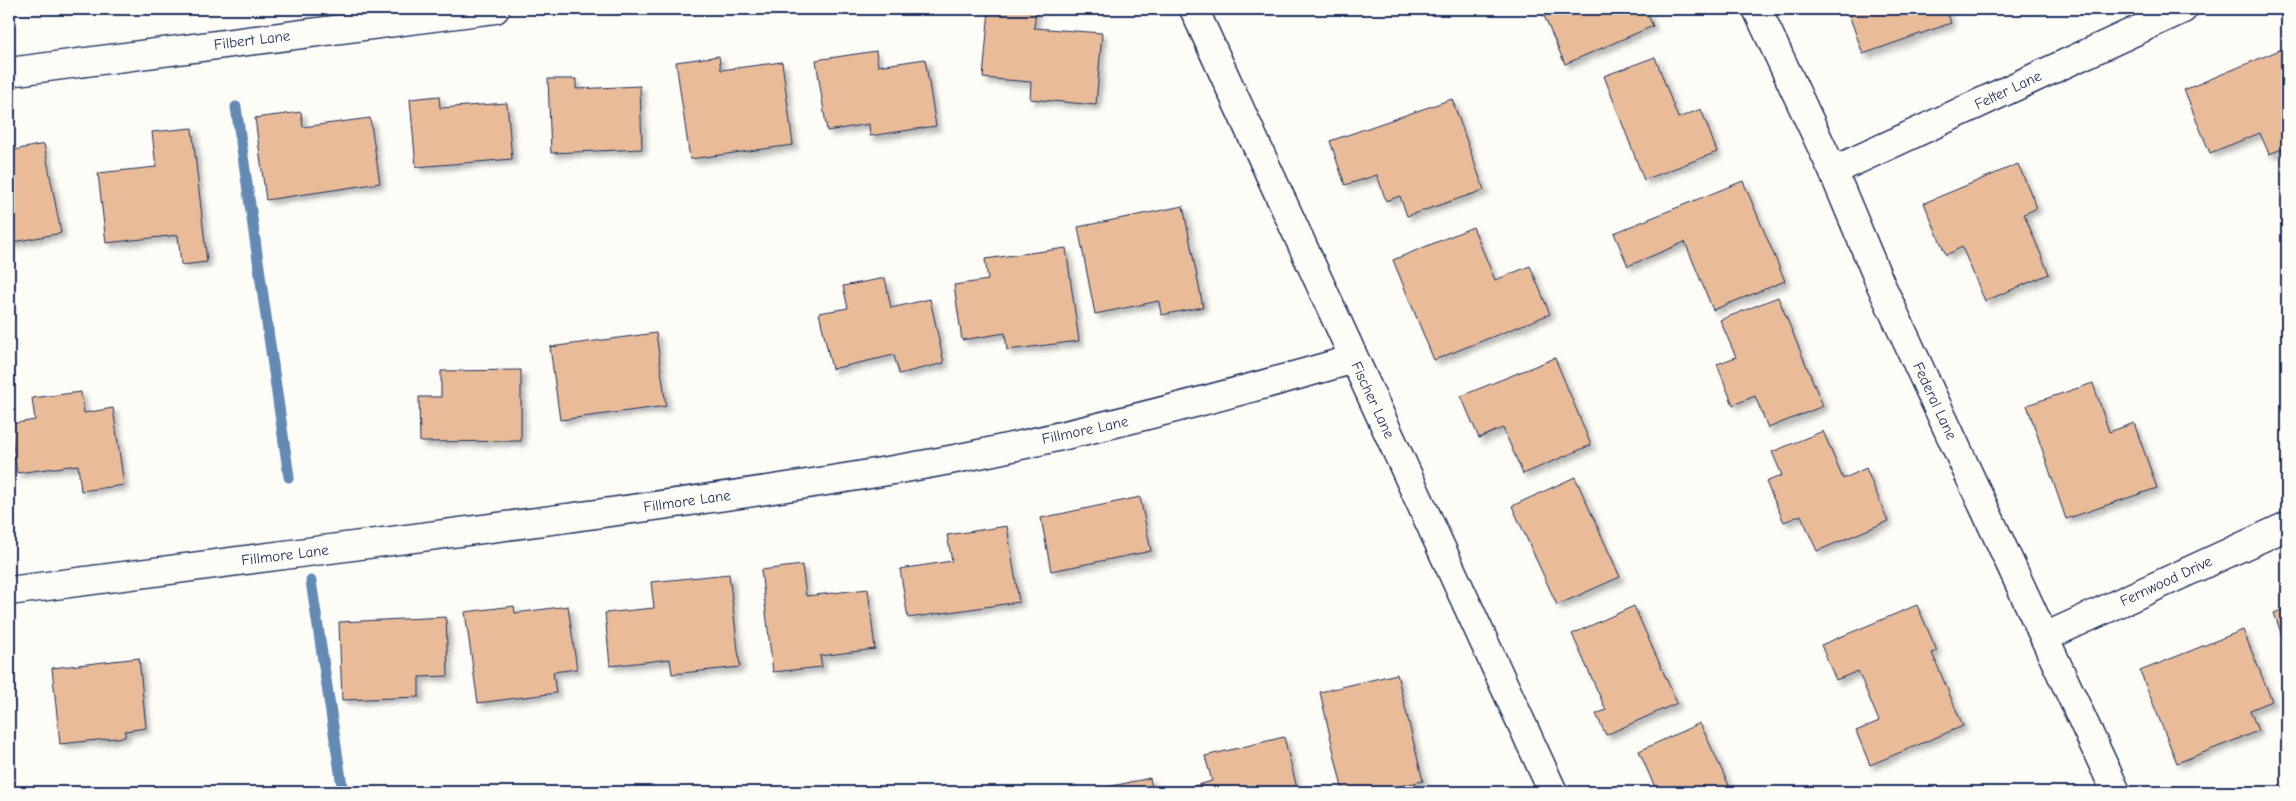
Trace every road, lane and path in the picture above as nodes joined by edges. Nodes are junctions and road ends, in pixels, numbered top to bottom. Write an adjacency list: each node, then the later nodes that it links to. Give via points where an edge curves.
1 (495, 9): 5 (street, Filbert Lane)
2 (1194, 9): 7 (street, Fischer Lane)
3 (1757, 9): 6 (street, Federal Lane)
4 (2183, 9): 6 (street, Felter Lane)
5 (9, 72)
6 (1833, 171): 10 (street, Federal Lane, via 1880,283)
7 (1354, 359): 9 (street, Fillmore Lane, via 1129,421 850,477); 11 (street, Fischer Lane)
8 (2287, 526): 10 (street, Fernwood Drive)
9 (9, 591)
10 (2045, 637): 12 (street, Federal Lane)
11 (1553, 792)
12 (2116, 792)

